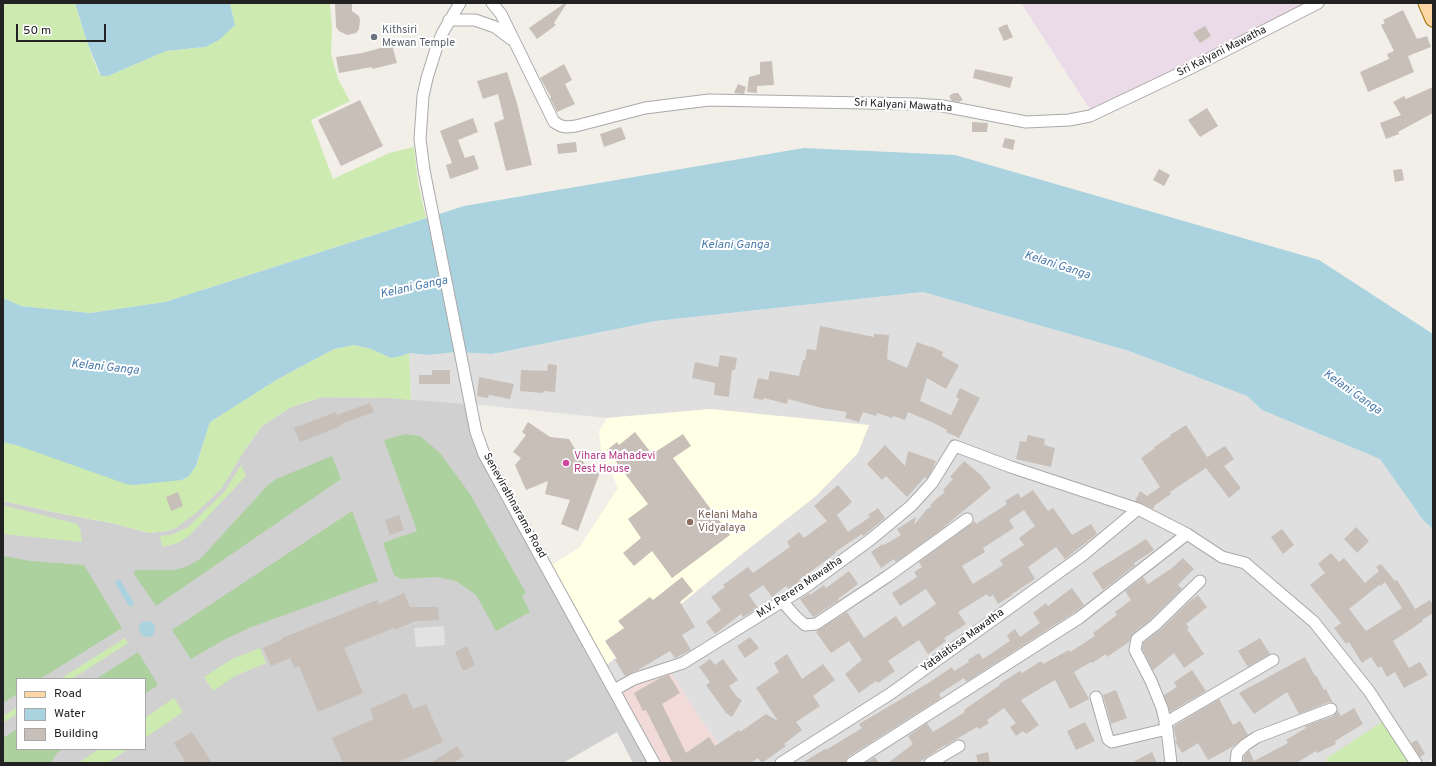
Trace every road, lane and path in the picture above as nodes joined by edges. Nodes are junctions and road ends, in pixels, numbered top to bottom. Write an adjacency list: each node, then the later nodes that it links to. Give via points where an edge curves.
1 (460, 3): 6 (street, Senevirathnarama Road)
2 (492, 3): 7 (street, Sri Kalyani Mawatha, via 501,14)
3 (1318, 3): 7 (street, Sri Kalyani Mawatha, via 1090,116 1048,121 1026,122 943,106 709,100 645,108 576,126 561,126 554,122)
4 (1426, 3): 5 (main road)
5 (1433, 19)
6 (449, 20): 7 (street, Sri Kalyani Mawatha, via 475,20 496,28); 14 (street, Senevirathnarama Road, via 427,78 420,139 476,432 484,454)
7 (513, 41)
8 (1138, 509): 10 (street); 12 (street, M.V. Perera Mawatha, via 955,446 932,483 911,506 870,540); 20 (street, Yatalatissa Mawatha, via 1083,555 890,694)
9 (967, 519): 12 (street, via 816,624 805,625)
10 (1187, 534): 21 (street, via 1079,618); 25 (street, via 1222,557 1245,563 1314,622 1369,691)
11 (1200, 581): 17 (street, via 1137,639 1135,650 1151,681)
12 (782, 601): 14 (street, M.V. Perera Mawatha, via 683,663 634,678)
13 (1272, 660): 17 (street)
14 (614, 690): 19 (street, Senevirathnarama Road)
15 (1096, 697): 17 (street, via 1108,739 1112,742)
16 (1331, 709): 24 (street, via 1257,737 1236,753)
17 (1166, 726): 23 (street)
18 (959, 746): 22 (street)
19 (654, 761)
20 (781, 763)
21 (852, 763)
22 (930, 763)
23 (1171, 763)
24 (1236, 763)
25 (1416, 763)

